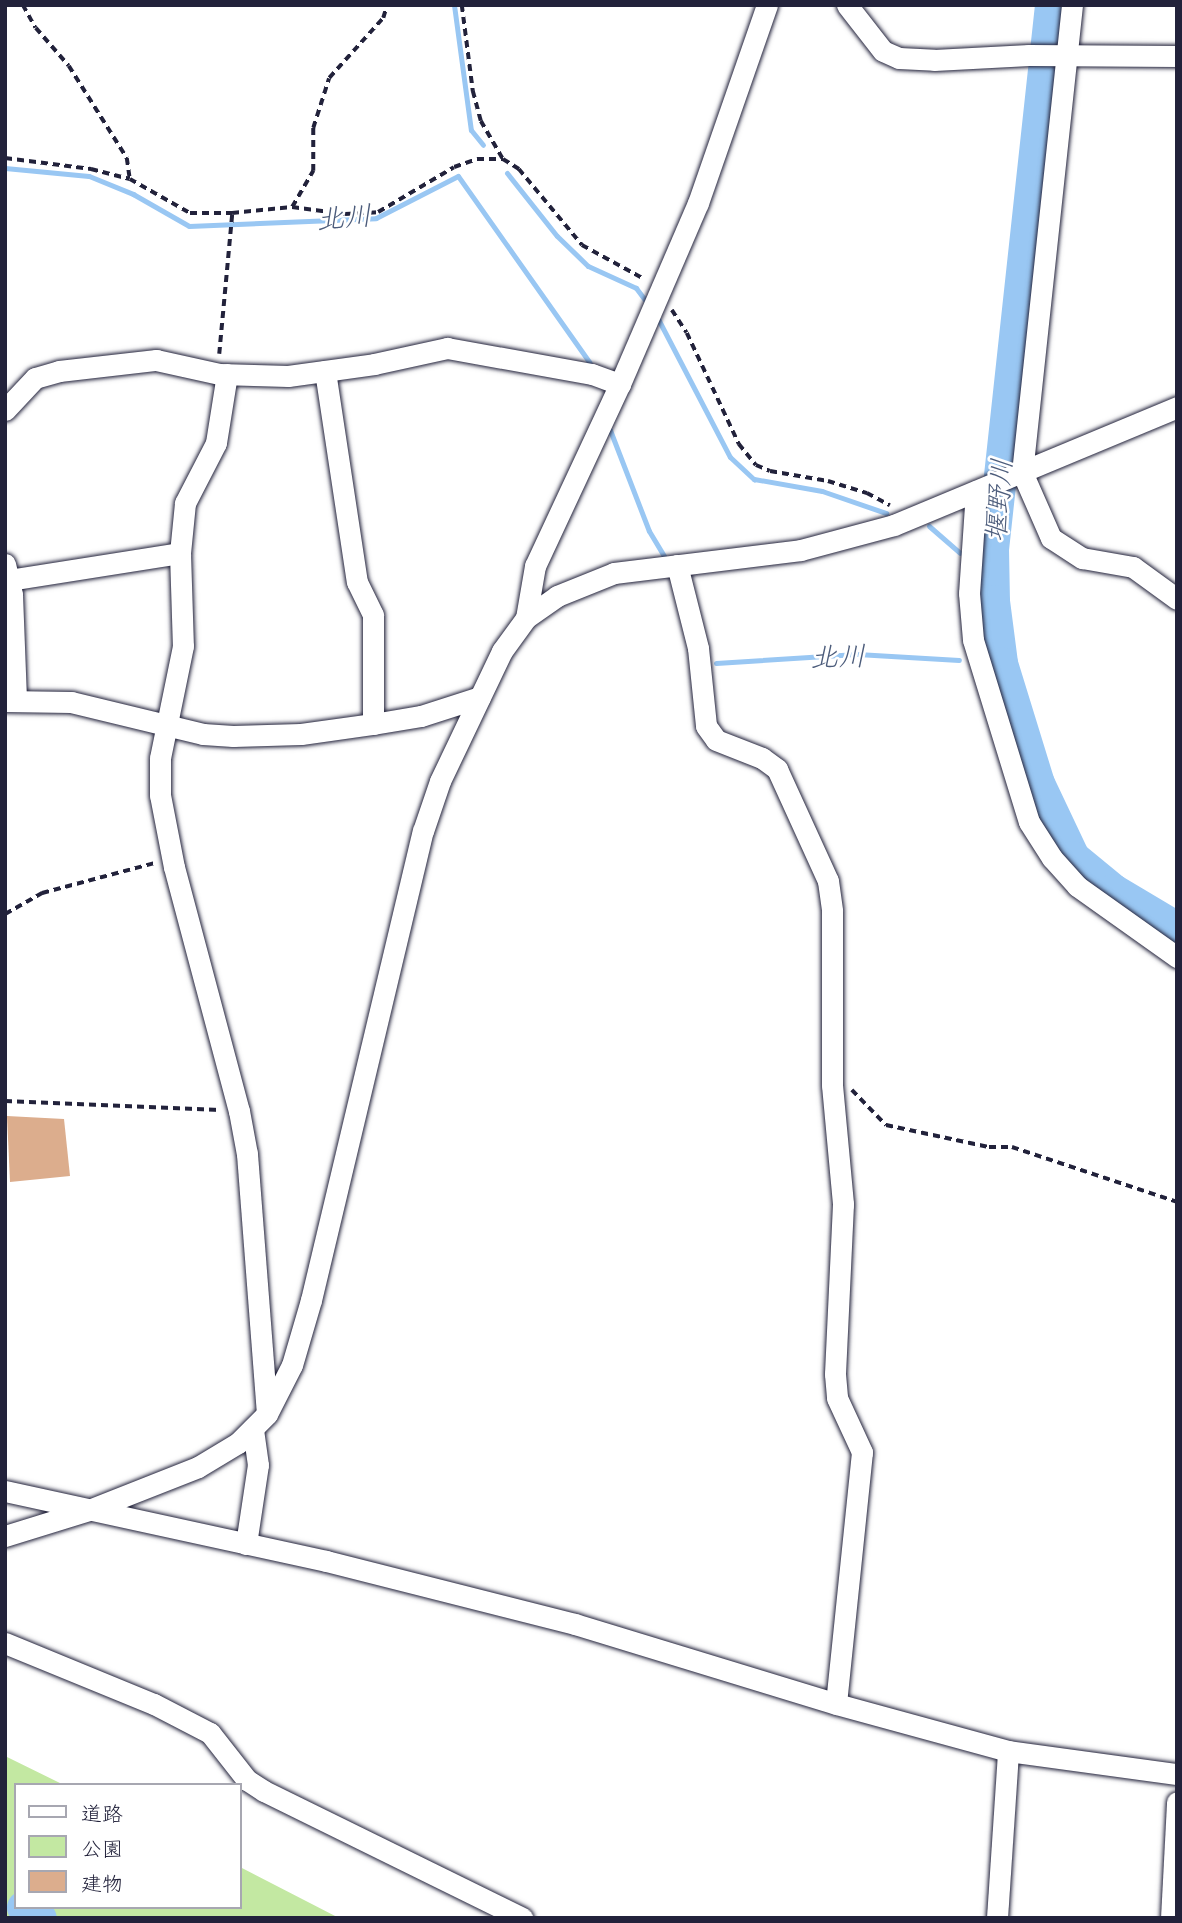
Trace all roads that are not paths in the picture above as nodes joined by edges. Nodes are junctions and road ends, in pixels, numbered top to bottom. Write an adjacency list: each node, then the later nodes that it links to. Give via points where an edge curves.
1 (767, 5): 8 (street, via 698,203)
2 (847, 5): 4 (street, via 883,51 899,58)
3 (1072, 5): 4 (street)
4 (1065, 55): 5 (street); 11 (street)
5 (1177, 56)
6 (326, 371): 7 (street, via 288,376); 8 (street, via 447,348 592,374); 21 (street, via 357,582 373,615)
7 (223, 374): 10 (street, via 156,360 59,371 35,378); 13 (street, via 216,443 186,503)
8 (620, 384): 17 (street, via 535,566)
9 (1177, 407): 11 (street)
10 (5, 410)
11 (1018, 474): 12 (street); 16 (street, via 1051,538 1082,558 1133,567)
12 (979, 490): 14 (street, via 894,525 800,550); 22 (street, via 970,593 973,640 1029,822 1077,886)
13 (180, 553): 15 (street); 20 (street, via 183,646)
14 (677, 565): 17 (street, via 614,573 558,596); 29 (street, via 698,648 706,726 716,740 777,769 828,881 832,1078 842,1204 835,1374 837,1398 862,1452)
15 (7, 572): 19 (street)
16 (1177, 598)
17 (526, 618): 18 (street, via 502,651)
18 (480, 697): 21 (street, via 421,716); 23 (street, via 440,781 423,831 311,1300 292,1365)
19 (10, 701): 20 (street, via 71,702)
20 (169, 724): 21 (street, via 203,734 233,736 301,734); 23 (street, via 160,758 160,796 247,1154)
21 (373, 724)
22 (1177, 957)
23 (260, 1421): 25 (street, via 238,1443 198,1468); 27 (street)
24 (5, 1491): 25 (street)
25 (89, 1510): 26 (street); 27 (street)
26 (5, 1536)
27 (246, 1544): 29 (street, via 575,1624)
28 (5, 1643): 33 (street, via 210,1732 247,1780 264,1791)
29 (836, 1704): 30 (street)
30 (1008, 1751): 31 (street); 34 (street)
31 (1177, 1774)
32 (1177, 1802): 35 (street)
33 (522, 1918)
34 (997, 1918)
35 (1171, 1918)

